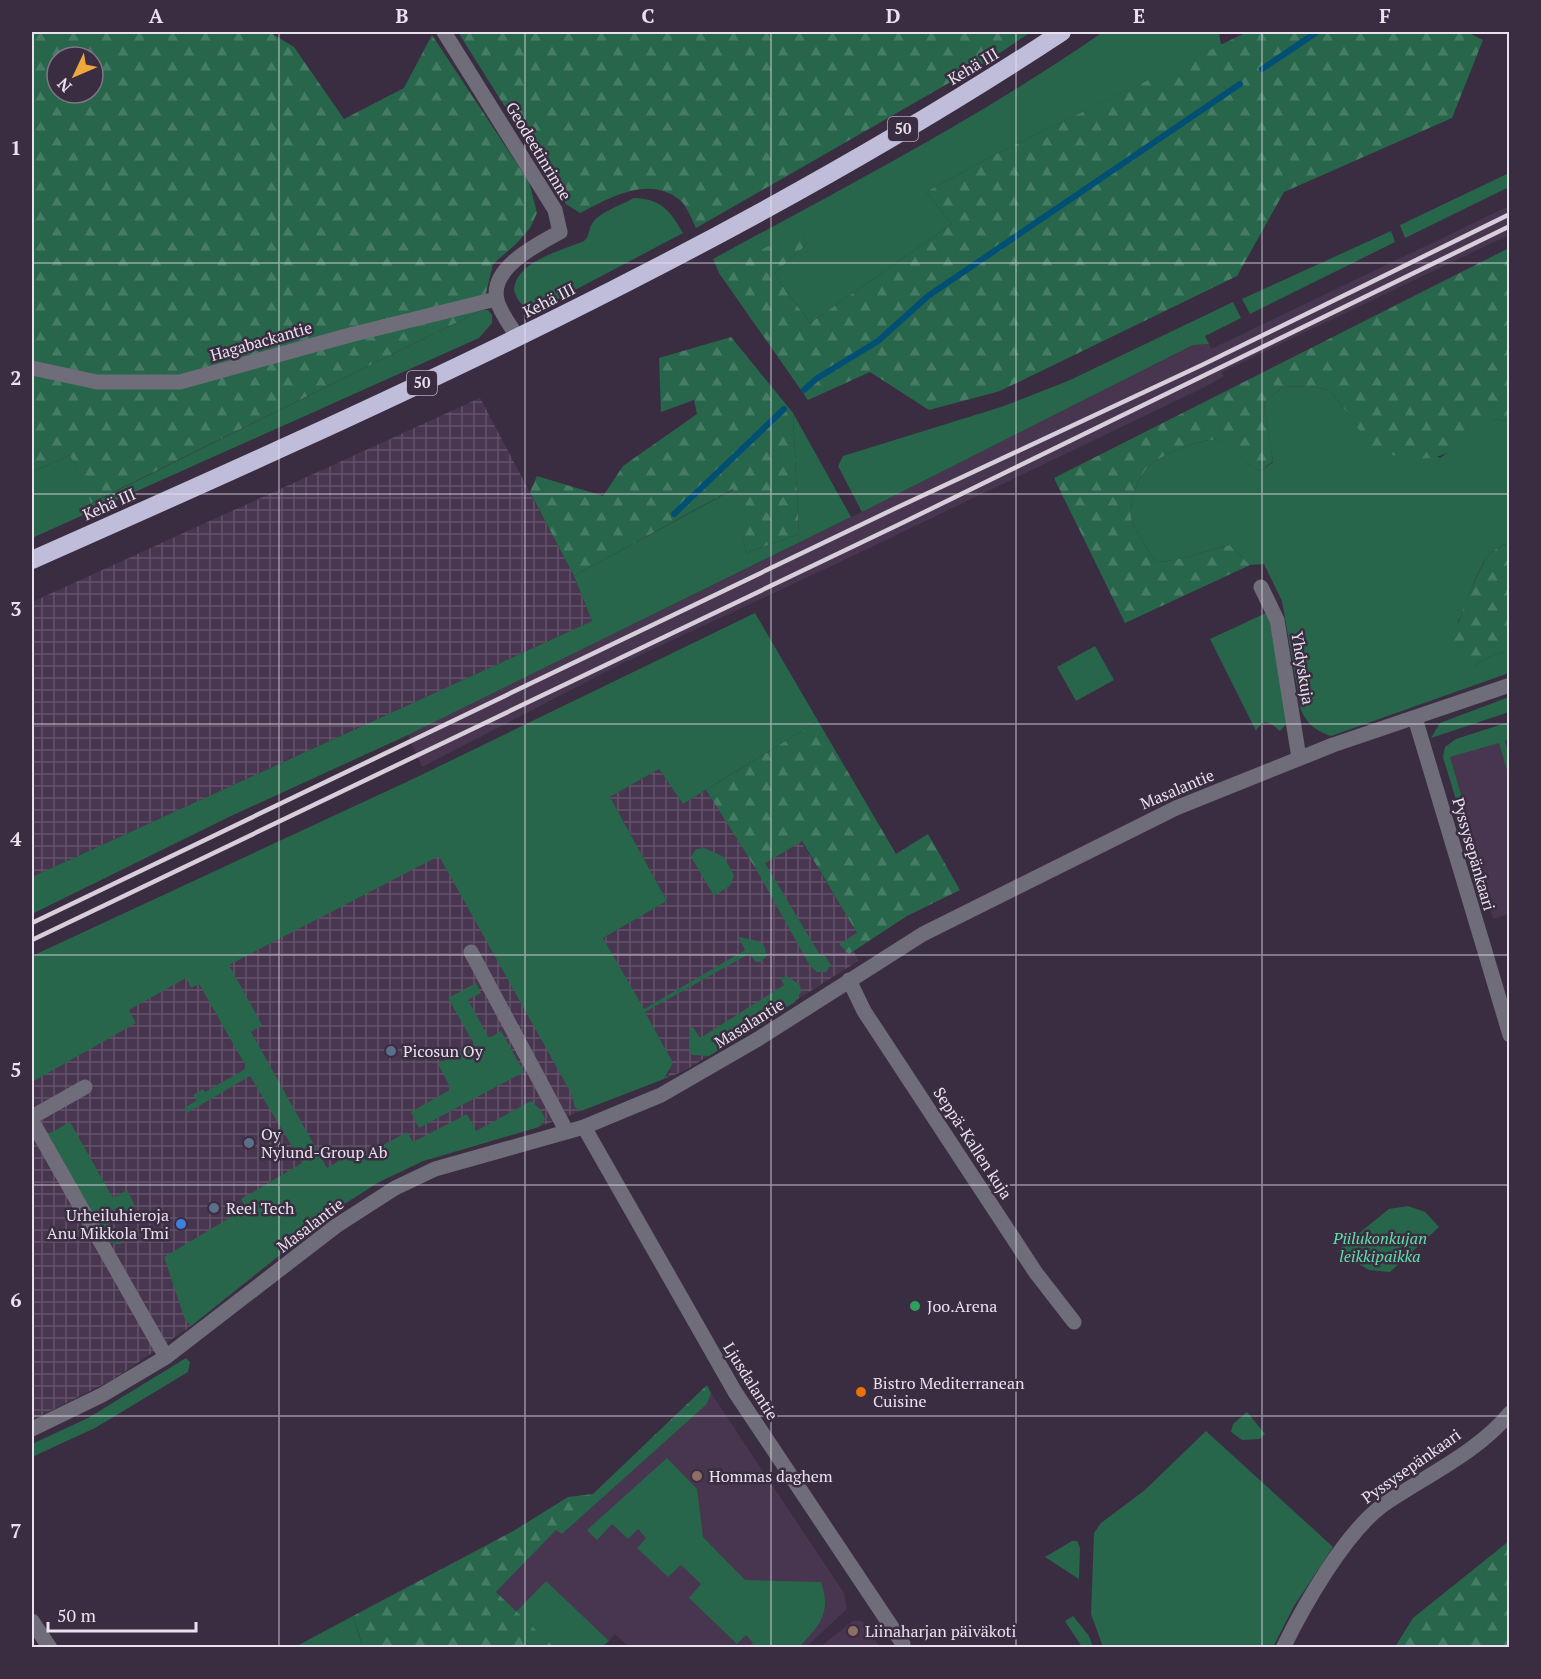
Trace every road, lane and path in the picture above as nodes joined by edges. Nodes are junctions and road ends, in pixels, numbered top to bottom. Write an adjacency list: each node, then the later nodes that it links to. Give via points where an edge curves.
1 (444, 32): 3 (street, Geodeetinrinne, via 544,190 561,232 510,264 501,275)
2 (1062, 32): 4 (highway, Kehä III / 50, via 987,81 742,222)
3 (496, 299): 4 (street); 5 (street, Hagabackantie, via 180,382 97,382)
4 (518, 338): 6 (highway, Kehä III / 50)
5 (32, 368)
6 (32, 560)
7 (1261, 587): 10 (street, Yhdyskuja, via 1277,620)
8 (1509, 685): 9 (street, Masalantie)
9 (1415, 718): 10 (street, Masalantie); 13 (street, Pyssysepänkaari)
10 (1299, 758): 12 (street, Masalantie, via 1176,808 1045,871 923,934)
11 (471, 952): 17 (street)
12 (849, 980): 16 (street, Masalantie, via 695,1077); 18 (street, Seppä-Kallen kuja, via 864,1011 1036,1273)
13 (1509, 1035)
14 (85, 1087): 15 (street)
15 (32, 1119): 19 (street)
16 (584, 1127): 17 (street, Masalantie); 23 (street, Ljusdalantie, via 735,1392)
17 (567, 1132): 19 (street, Masalantie, via 435,1169 395,1188 336,1226)
18 (1074, 1322)
19 (166, 1357): 21 (street, Masalantie, via 102,1395)
20 (1509, 1413): 25 (street, Pyssysepänkaari, via 1486,1436 1364,1521 1316,1589)
21 (32, 1429)
22 (32, 1621): 24 (street)
23 (903, 1644)
24 (50, 1647)
25 (1283, 1647)

